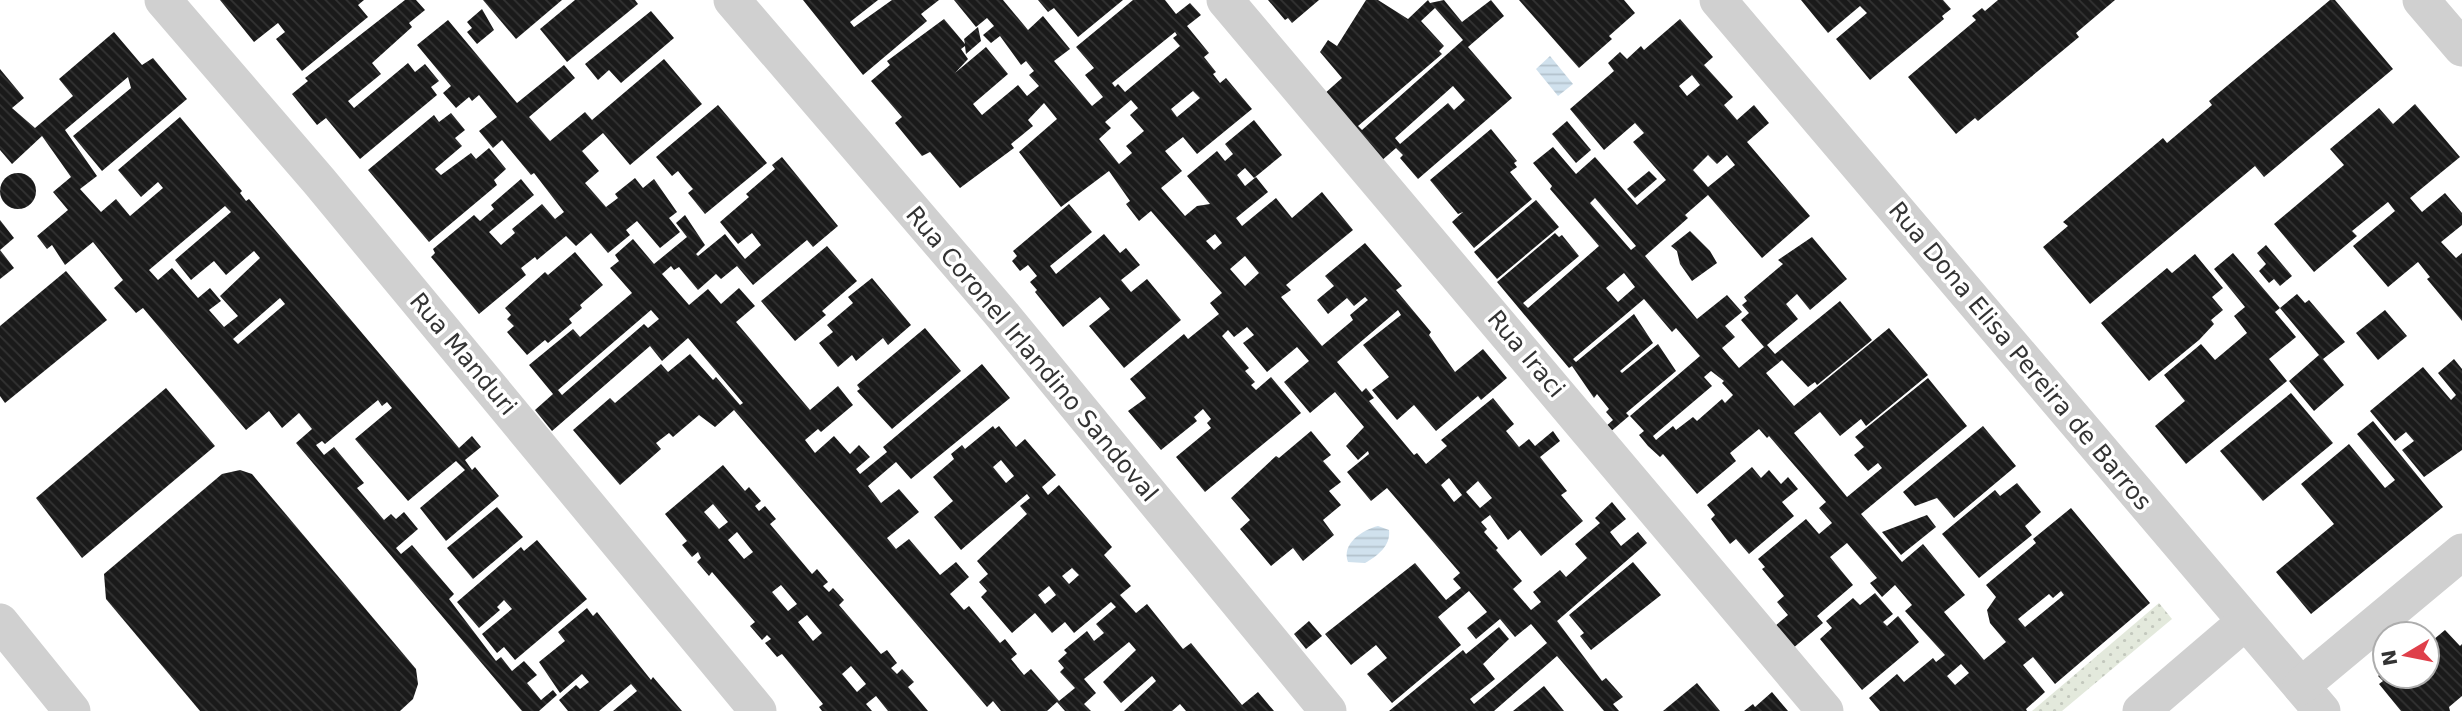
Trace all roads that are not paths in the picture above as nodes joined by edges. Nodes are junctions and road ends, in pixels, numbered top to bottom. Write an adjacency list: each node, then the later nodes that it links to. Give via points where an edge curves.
1 (163, 0): 12 (street, Rua Manduri, via 320,181)
2 (732, 0): 13 (street, Rua Coronel Irlandino Sandoval, via 999,311)
3 (1225, 0): 14 (street, Rua Iraci)
4 (1718, 0): 9 (street, Rua Dona Elisa Pereira de Barros)
5 (2421, 0): 6 (street)
6 (2462, 48)
7 (2462, 552): 10 (street)
8 (0, 622): 11 (street)
9 (2245, 622): 10 (street, Rua Dona Elisa Pereira de Barros); 15 (street)
10 (2311, 698)
11 (72, 711)
12 (758, 711)
13 (1328, 711)
14 (1825, 711)
15 (2141, 711)

